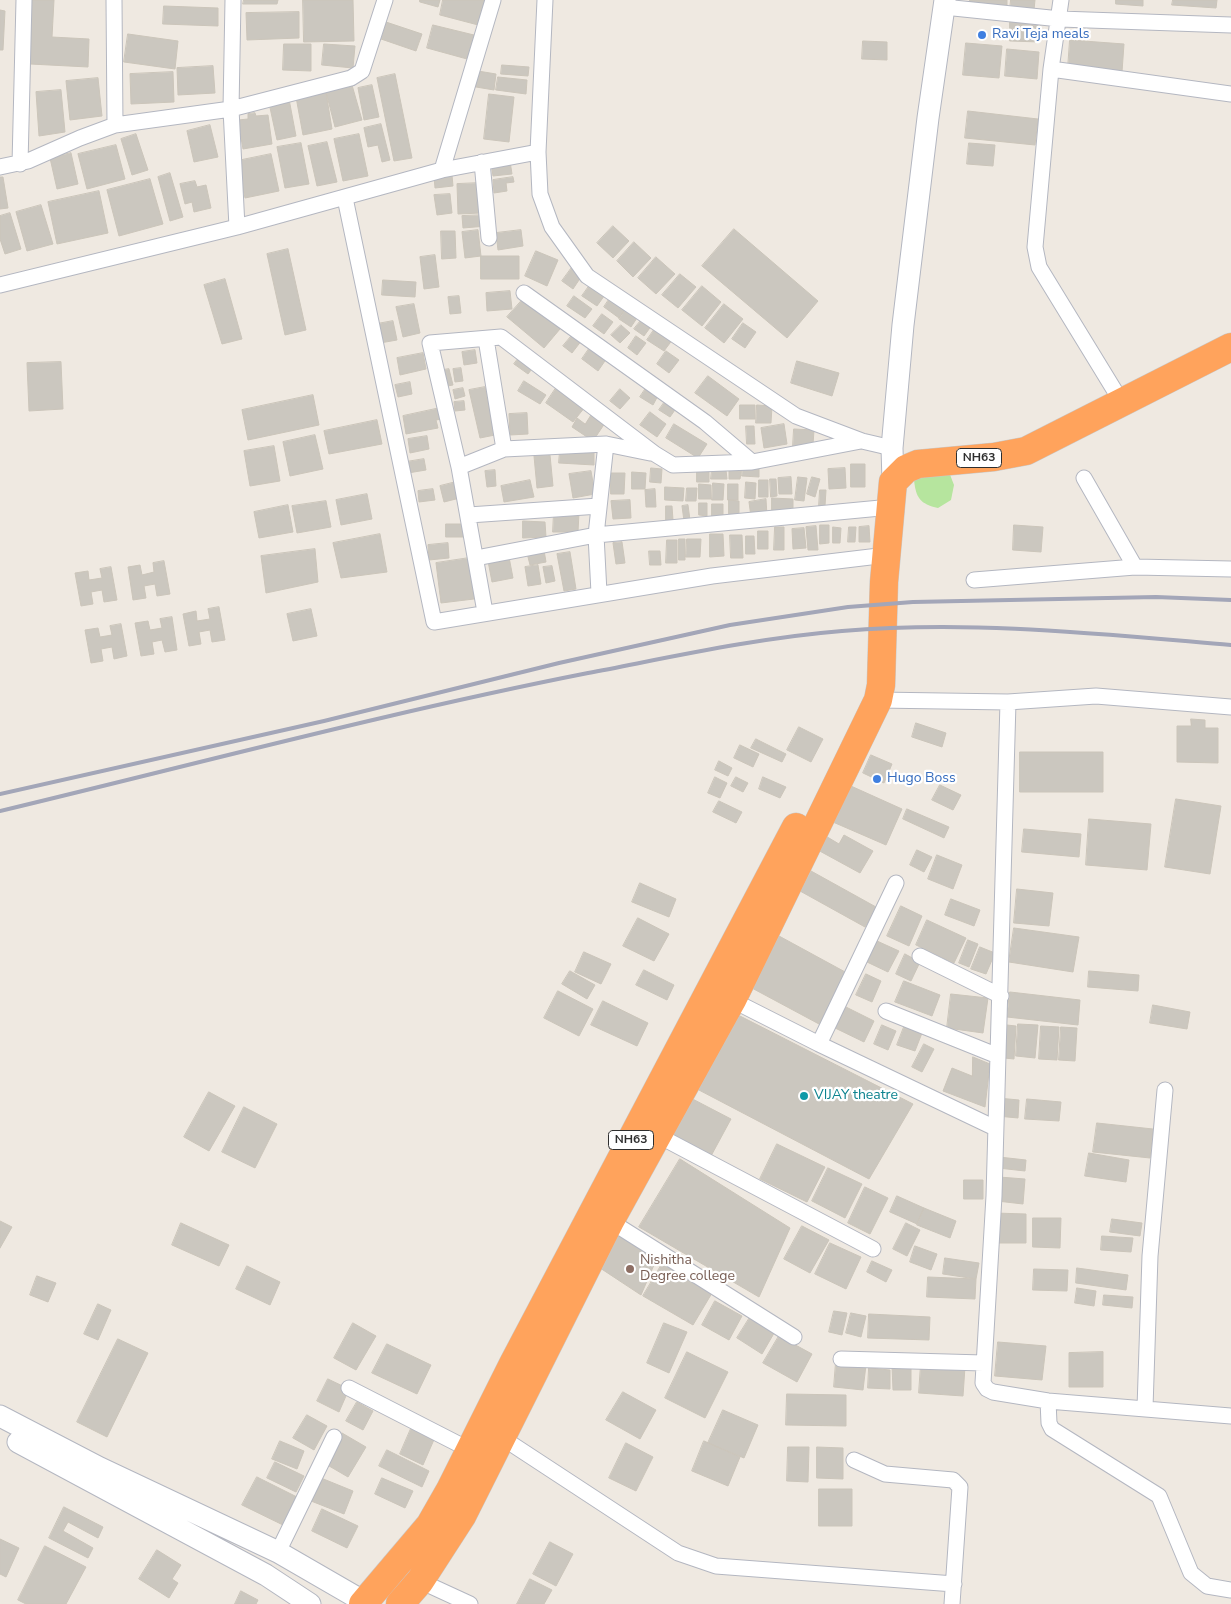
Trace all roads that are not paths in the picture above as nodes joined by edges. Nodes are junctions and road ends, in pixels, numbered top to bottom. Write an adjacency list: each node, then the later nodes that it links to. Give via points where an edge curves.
1 (24, 0): 17 (street)
2 (114, 0): 14 (street)
3 (233, 0): 13 (street)
4 (385, 0): 13 (street, via 358,75)
5 (493, 0): 19 (street)
6 (545, 0): 15 (street)
7 (1061, 0): 9 (street)
8 (944, 4): 9 (street); 30 (main road, via 904,315)
9 (1060, 19): 10 (street); 11 (street)
10 (1231, 25)
11 (1051, 69): 12 (street); 27 (street, via 1035,248 1039,267)
12 (1231, 94)
13 (232, 109): 14 (street); 21 (street)
14 (115, 125): 17 (street)
15 (538, 152): 16 (street); 28 (street, via 540,194 552,227 587,276 796,416)
16 (482, 162): 19 (street); 22 (street)
17 (20, 164): 18 (street)
18 (0, 167)
19 (442, 170): 20 (street)
20 (345, 198): 21 (street); 46 (street, via 434,622)
21 (237, 227): 23 (street)
22 (489, 238)
23 (0, 285)
24 (524, 293): 33 (street, via 705,422)
25 (486, 339): 31 (street); 32 (street, via 501,337); 34 (street, via 430,344)
26 (1231, 347): 27 (highway, NH63)
27 (1121, 401): 36 (highway, NH63, via 1026,451 918,464 906,470)
28 (862, 441): 30 (street); 33 (street)
29 (606, 444): 31 (street); 32 (street); 37 (street)
30 (892, 448): 36 (main road)
31 (504, 449): 34 (street)
32 (655, 454): 33 (street, via 673,466)
33 (752, 462)
34 (459, 467): 38 (street)
35 (1084, 478): 42 (street)
36 (892, 494): 39 (street); 40 (highway, NH63)
37 (599, 506): 38 (street); 39 (street)
38 (468, 515): 41 (street)
39 (596, 536): 41 (street); 45 (street)
40 (886, 555): 45 (street); 47 (highway, NH63)
41 (476, 558): 46 (street)
42 (1135, 567): 43 (street); 44 (street)
43 (1231, 570)
44 (974, 580)
45 (599, 593): 46 (street)
46 (485, 612)
47 (881, 666): 48 (highway, NH63); 74 (highway, NH63, via 864,681 786,848)
48 (878, 700): 49 (street); 54 (highway, NH63)
49 (1008, 702): 50 (street, via 1096,696); 53 (street)
50 (1231, 707)
51 (896, 883): 56 (street)
52 (920, 956): 53 (street)
53 (1001, 996): 57 (street)
54 (732, 1000): 56 (street); 60 (highway, NH63)
55 (886, 1011): 57 (street)
56 (819, 1044): 59 (street)
57 (998, 1056): 59 (street)
58 (1165, 1090): 68 (street, via 1150,1256)
59 (995, 1128): 65 (street)
60 (659, 1136): 61 (highway, NH63); 62 (street)
61 (610, 1221): 63 (street); 73 (highway, NH63, via 574,1298)
62 (873, 1249)
63 (794, 1337)
64 (841, 1359): 65 (street)
65 (983, 1363): 67 (street, via 986,1389)
66 (349, 1388): 74 (street)
67 (1048, 1401): 68 (street); 79 (street, via 1052,1429 1159,1496 1191,1573 1208,1586)
68 (1145, 1408): 70 (street)
69 (0, 1416): 76 (main road, via 100,1468)
70 (1231, 1416)
71 (0, 1432): 81 (main road, via 266,1575)
72 (334, 1437): 76 (street)
73 (501, 1437): 77 (highway, NH63, via 462,1516); 78 (street, via 678,1553 716,1566)
74 (470, 1450): 80 (highway, NH63, via 430,1525)
75 (854, 1460): 78 (street, via 884,1474 958,1483)
76 (278, 1552): 80 (main road)
77 (420, 1581): 82 (highway, NH63); 83 (street)
78 (954, 1584): 84 (street)
79 (1231, 1590)
80 (365, 1603)
81 (310, 1604)
82 (400, 1604)
83 (470, 1604)
84 (952, 1604)

